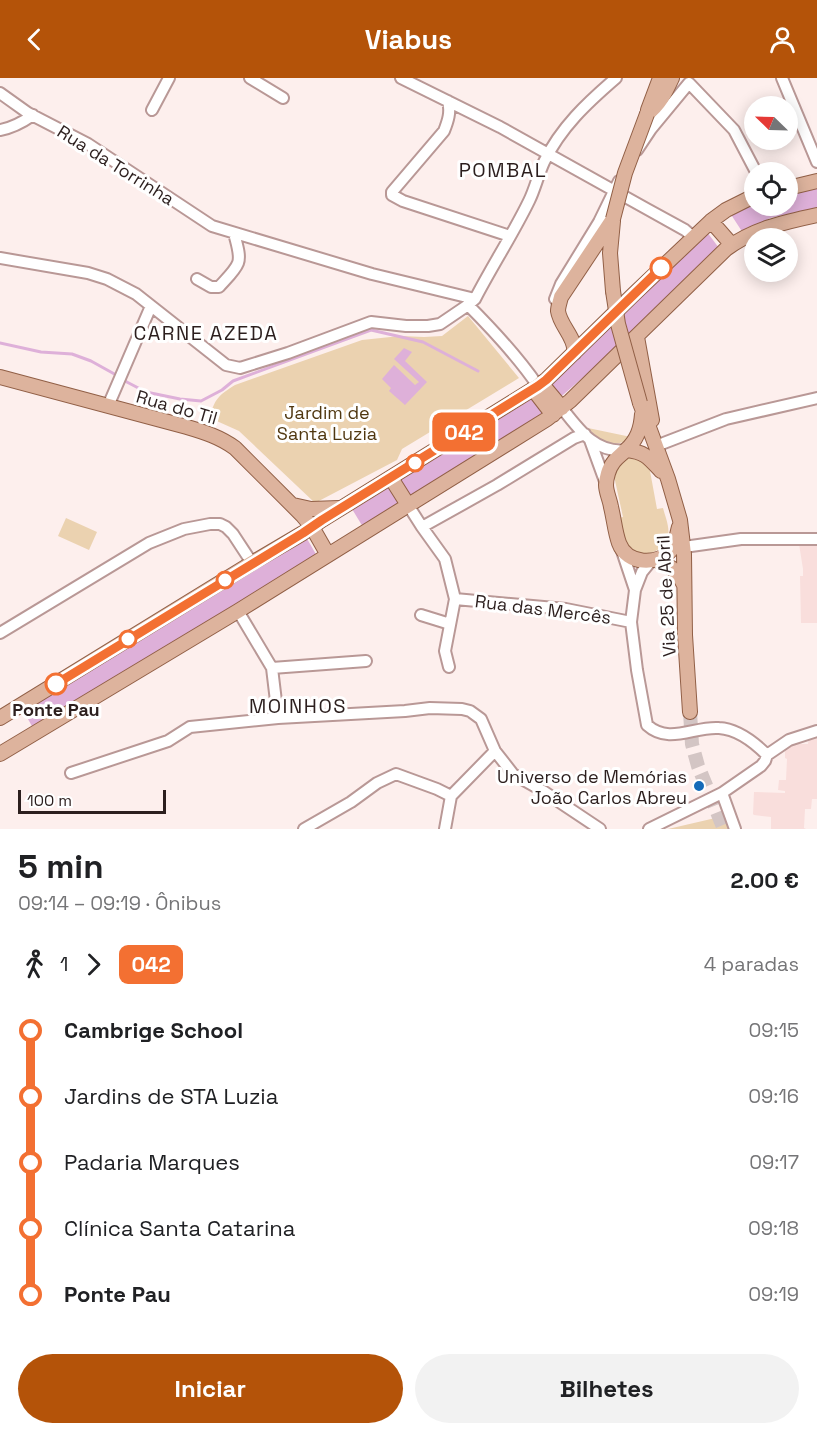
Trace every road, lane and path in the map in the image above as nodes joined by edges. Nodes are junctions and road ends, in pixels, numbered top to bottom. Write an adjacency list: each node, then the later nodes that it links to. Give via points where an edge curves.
1 (168, 78): 11 (street)
2 (250, 78): 9 (street)
3 (401, 78): 10 (street)
4 (616, 78): 15 (street, via 571,120)
5 (660, 78): 12 (main road, Via 25 de Abril)
6 (672, 78): 12 (main road, via 664,98)
7 (782, 78): 17 (street)
8 (0, 93): 13 (street, Rua da Torrinha)
9 (283, 99)
10 (448, 101): 15 (street); 26 (street, via 444,131 392,195)
11 (152, 110)
12 (647, 114): 23 (main road, Via 25 de Abril, bridge)
13 (33, 115): 14 (street); 25 (street, Rua da Torrinha, via 88,144 212,226)
14 (0, 130)
15 (548, 154): 20 (street); 26 (street)
16 (751, 162): 20 (street, via 734,130 689,83 651,129)
17 (817, 162)
18 (817, 181): 19 (main road)
19 (798, 186)
20 (614, 191): 27 (street); 33 (street, via 556,294)
21 (744, 201): 24 (main road)
22 (817, 214): 28 (main road, via 776,224)
23 (613, 219): 33 (main road, via 568,285); 40 (main road, Via 25 de Abril, bridge, via 613,291)
24 (711, 220): 27 (main road); 28 (main road)
25 (232, 233): 30 (street, via 238,264 219,286 212,287); 31 (street, Rua da Torrinha)
26 (510, 236): 31 (street)
27 (693, 237): 35 (main road)
28 (732, 245): 34 (main road)
29 (0, 258): 32 (street, via 107,279)
30 (197, 279)
31 (472, 302): 32 (street, via 440,324 371,322 240,368 226,365); 37 (street)
32 (150, 306): 39 (street)
33 (558, 310): 35 (main road)
34 (637, 336): 41 (main road); 43 (main road, Via 25 de Abril)
35 (574, 353): 37 (main road)
36 (0, 377): 39 (main road, Rua do Til)
37 (539, 388): 41 (main road); 45 (main road)
38 (817, 398): 43 (street, via 726,419)
39 (108, 406): 49 (main road, Rua do Til, via 225,441)
40 (640, 406): 43 (main road, Via 25 de Abril); 44 (main road, via 638,438)
41 (555, 408): 42 (street); 48 (main road, via 531,430)
42 (587, 437): 44 (street, via 604,448); 47 (street); 53 (street, via 574,438)
43 (656, 446): 46 (main road, Via 25 de Abril)
44 (627, 450): 46 (main road, via 651,459); 47 (main road, via 611,465)
45 (393, 480): 48 (main road); 50 (main road)
46 (668, 480): 51 (main road, Via 25 de Abril)
47 (606, 484): 55 (main road)
48 (407, 503): 53 (street); 57 (main road)
49 (293, 505): 50 (main road, via 311,509); 52 (main road, Rua do Til)
50 (343, 507): 52 (main road)
51 (680, 520): 56 (main road, Via 25 de Abril); 58 (main road, via 672,548)
52 (312, 527): 57 (main road, Rua do Til); 59 (main road)
53 (422, 527): 62 (street, via 445,559)
54 (817, 539): 56 (street, via 741,539)
55 (619, 544): 58 (main road, via 629,557); 61 (street)
56 (684, 546): 60 (main road, Via 25 de Abril)
57 (328, 555): 63 (main road)
58 (653, 561): 60 (main road, via 672,567); 61 (street, via 642,572)
59 (252, 563): 67 (street, via 226,526 210,524 184,530 149,543); 72 (main road)
60 (685, 586): 71 (main road, Via 25 de Abril)
61 (635, 590): 65 (street)
62 (455, 598): 65 (street, Rua das Mercês, via 566,609); 66 (street)
63 (238, 610): 70 (street); 76 (main road)
64 (421, 615): 66 (street)
65 (631, 622): 77 (street, via 644,714 654,731 675,734 727,729 749,739)
66 (450, 624): 69 (street, via 445,651)
67 (0, 633)
68 (366, 661): 70 (street)
69 (449, 667)
70 (272, 668): 73 (street)
71 (690, 712)
72 (0, 718)
73 (278, 718): 75 (street, via 462,709 481,719); 78 (street, via 190,727 168,741)
74 (817, 730): 77 (street, via 789,740)
75 (495, 752): 80 (street); 83 (street, via 513,774)
76 (0, 753)
77 (767, 754): 79 (street, via 761,766)
78 (71, 773)
79 (722, 793): 84 (street); 85 (street)
80 (451, 796): 81 (street, via 396,774); 82 (street)
81 (304, 829)
82 (445, 829)
83 (600, 829)
84 (649, 829)
85 (735, 829)

